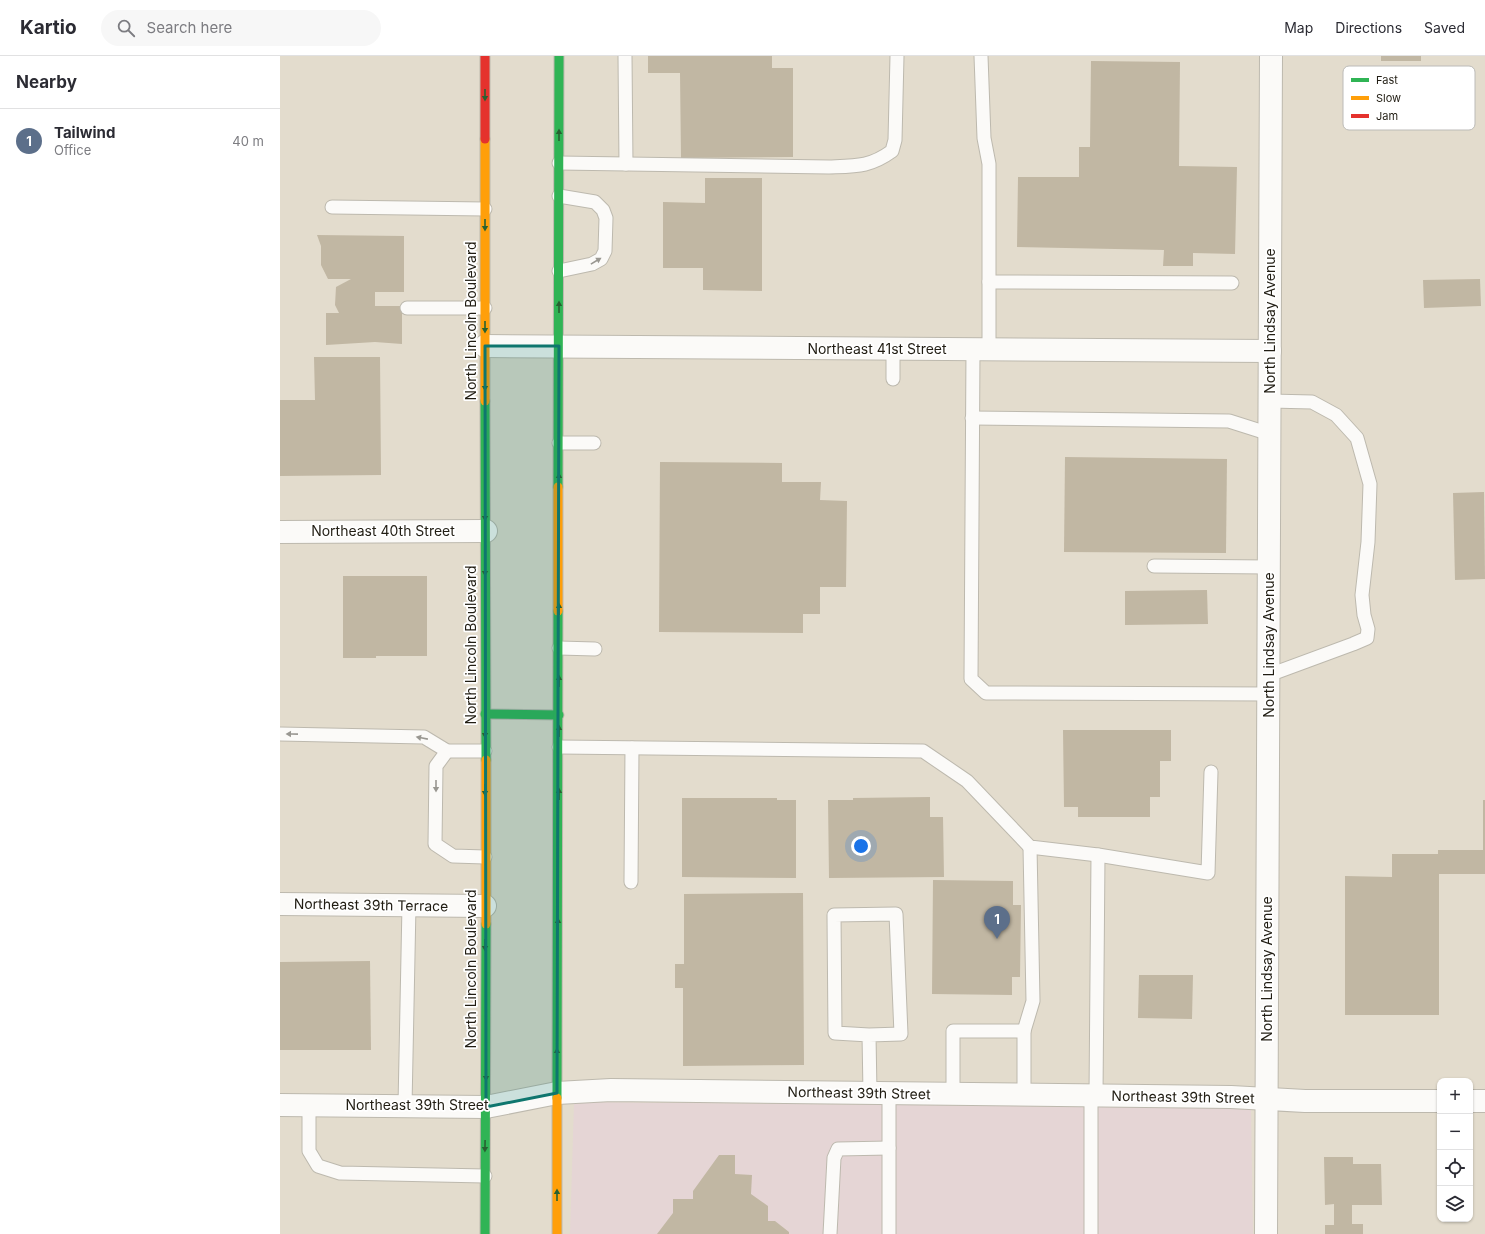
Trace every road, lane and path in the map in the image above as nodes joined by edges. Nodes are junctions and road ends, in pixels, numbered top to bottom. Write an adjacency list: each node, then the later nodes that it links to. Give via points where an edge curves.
1 (485, 56): 11 (main road, North Lincoln Boulevard, one-way to 11)
2 (559, 56): 7 (main road, one-way to 2)
3 (626, 56): 8 (lane)
4 (897, 56): 8 (lane, via 895,140 892,151 880,159 863,165 829,167)
5 (981, 56): 13 (lane, via 984,138 990,164)
6 (1271, 56): 21 (street, North Lindsay Avenue)
7 (559, 163): 8 (lane); 9 (main road)
8 (626, 164)
9 (559, 196): 12 (main road); 12 (lane, one-way to 9, via 592,264 601,259 605,251 606,218 603,210 595,202)
10 (332, 207): 11 (lane)
11 (485, 209): 16 (main road, North Lincoln Boulevard, one-way to 16)
12 (559, 271): 18 (main road, one-way to 12)
13 (989, 282): 14 (lane); 20 (lane)
14 (1232, 283)
15 (407, 308): 16 (lane)
16 (485, 308): 17 (main road, North Lincoln Boulevard, one-way to 17)
17 (485, 346): 18 (street, Northeast 41st Street); 28 (main road, North Lincoln Boulevard, one-way to 28)
18 (559, 346): 19 (street, Northeast 41st Street); 26 (main road)
19 (892, 349): 20 (street, Northeast 41st Street); 22 (lane)
20 (981, 350): 21 (street, Northeast 41st Street); 24 (lane)
21 (1270, 351): 23 (street, North Lindsay Avenue)
22 (893, 379)
23 (1270, 401): 25 (street, North Lindsay Avenue); 34 (lane, via 1312,402 1336,415 1357,438 1370,484 1368,542 1362,595 1368,629 1366,638)
24 (972, 418): 25 (lane, via 1230,421); 34 (lane, via 971,679 986,693)
25 (1270, 434): 31 (street, North Lindsay Avenue)
26 (559, 443): 27 (lane); 32 (main road, one-way to 26)
27 (594, 443)
28 (486, 531): 29 (street, Northeast 40th Street); 35 (main road, North Lincoln Boulevard, one-way to 35)
29 (280, 532)
30 (1154, 566): 31 (lane)
31 (1270, 567): 34 (street, North Lindsay Avenue)
32 (559, 648): 33 (lane); 36 (main road, one-way to 32)
33 (595, 648)
34 (1269, 685): 57 (street, North Lindsay Avenue)
35 (485, 714): 36 (main road); 41 (main road, North Lincoln Boulevard, one-way to 41)
36 (559, 715): 38 (main road, one-way to 36)
37 (280, 734): 40 (lane, one-way to 37, via 424,737)
38 (559, 747): 39 (lane); 52 (main road, one-way to 38)
39 (632, 748): 43 (lane, via 924,751 967,781); 46 (lane)
40 (448, 751): 41 (lane); 45 (lane, one-way to 45, via 436,766 435,844 453,856)
41 (485, 751): 45 (main road, North Lincoln Boulevard, one-way to 45)
42 (1211, 772): 44 (lane, via 1208,873)
43 (1030, 847): 44 (lane); 50 (lane, via 1033,1001)
44 (1098, 855): 56 (lane)
45 (485, 857): 49 (main road, North Lincoln Boulevard)
46 (631, 882)
47 (280, 904): 48 (street, Northeast 39th Terrace)
48 (409, 905): 49 (street, Northeast 39th Terrace); 63 (lane)
49 (485, 906): 64 (main road, North Lincoln Boulevard, one-way to 64)
50 (1024, 1031): 54 (lane, via 953,1031); 55 (lane)
51 (869, 1035): 51 (lane, via 901,1034 896,914 834,915 835,1034); 53 (lane)
52 (557, 1093): 53 (street, Northeast 39th Street, via 611,1090); 64 (street, Northeast 39th Street); 68 (main road, one-way to 52)
53 (879, 1093): 54 (street, Northeast 39th Street); 65 (lane)
54 (953, 1094): 55 (street, Northeast 39th Street)
55 (1024, 1094): 56 (street, Northeast 39th Street)
56 (1093, 1095): 57 (street, Northeast 39th Street); 71 (lane)
57 (1266, 1099): 58 (street, Northeast 39th Street); 72 (street, North Lindsay Avenue)
58 (1437, 1101)
59 (1473, 1101): 60 (street)
60 (1485, 1101)
61 (280, 1105): 62 (street, Northeast 39th Street)
62 (309, 1105): 63 (street, Northeast 39th Street); 66 (lane, via 309,1151 318,1166 340,1173)
63 (405, 1106): 64 (street, Northeast 39th Street)
64 (486, 1107): 66 (main road, North Lincoln Boulevard, one-way to 66)
65 (890, 1148): 69 (lane, via 838,1149 834,1158); 70 (lane)
66 (485, 1176): 67 (main road, North Lincoln Boulevard)
67 (485, 1234)
68 (557, 1234)
69 (830, 1234)
70 (889, 1234)
71 (1092, 1234)
72 (1266, 1234)

